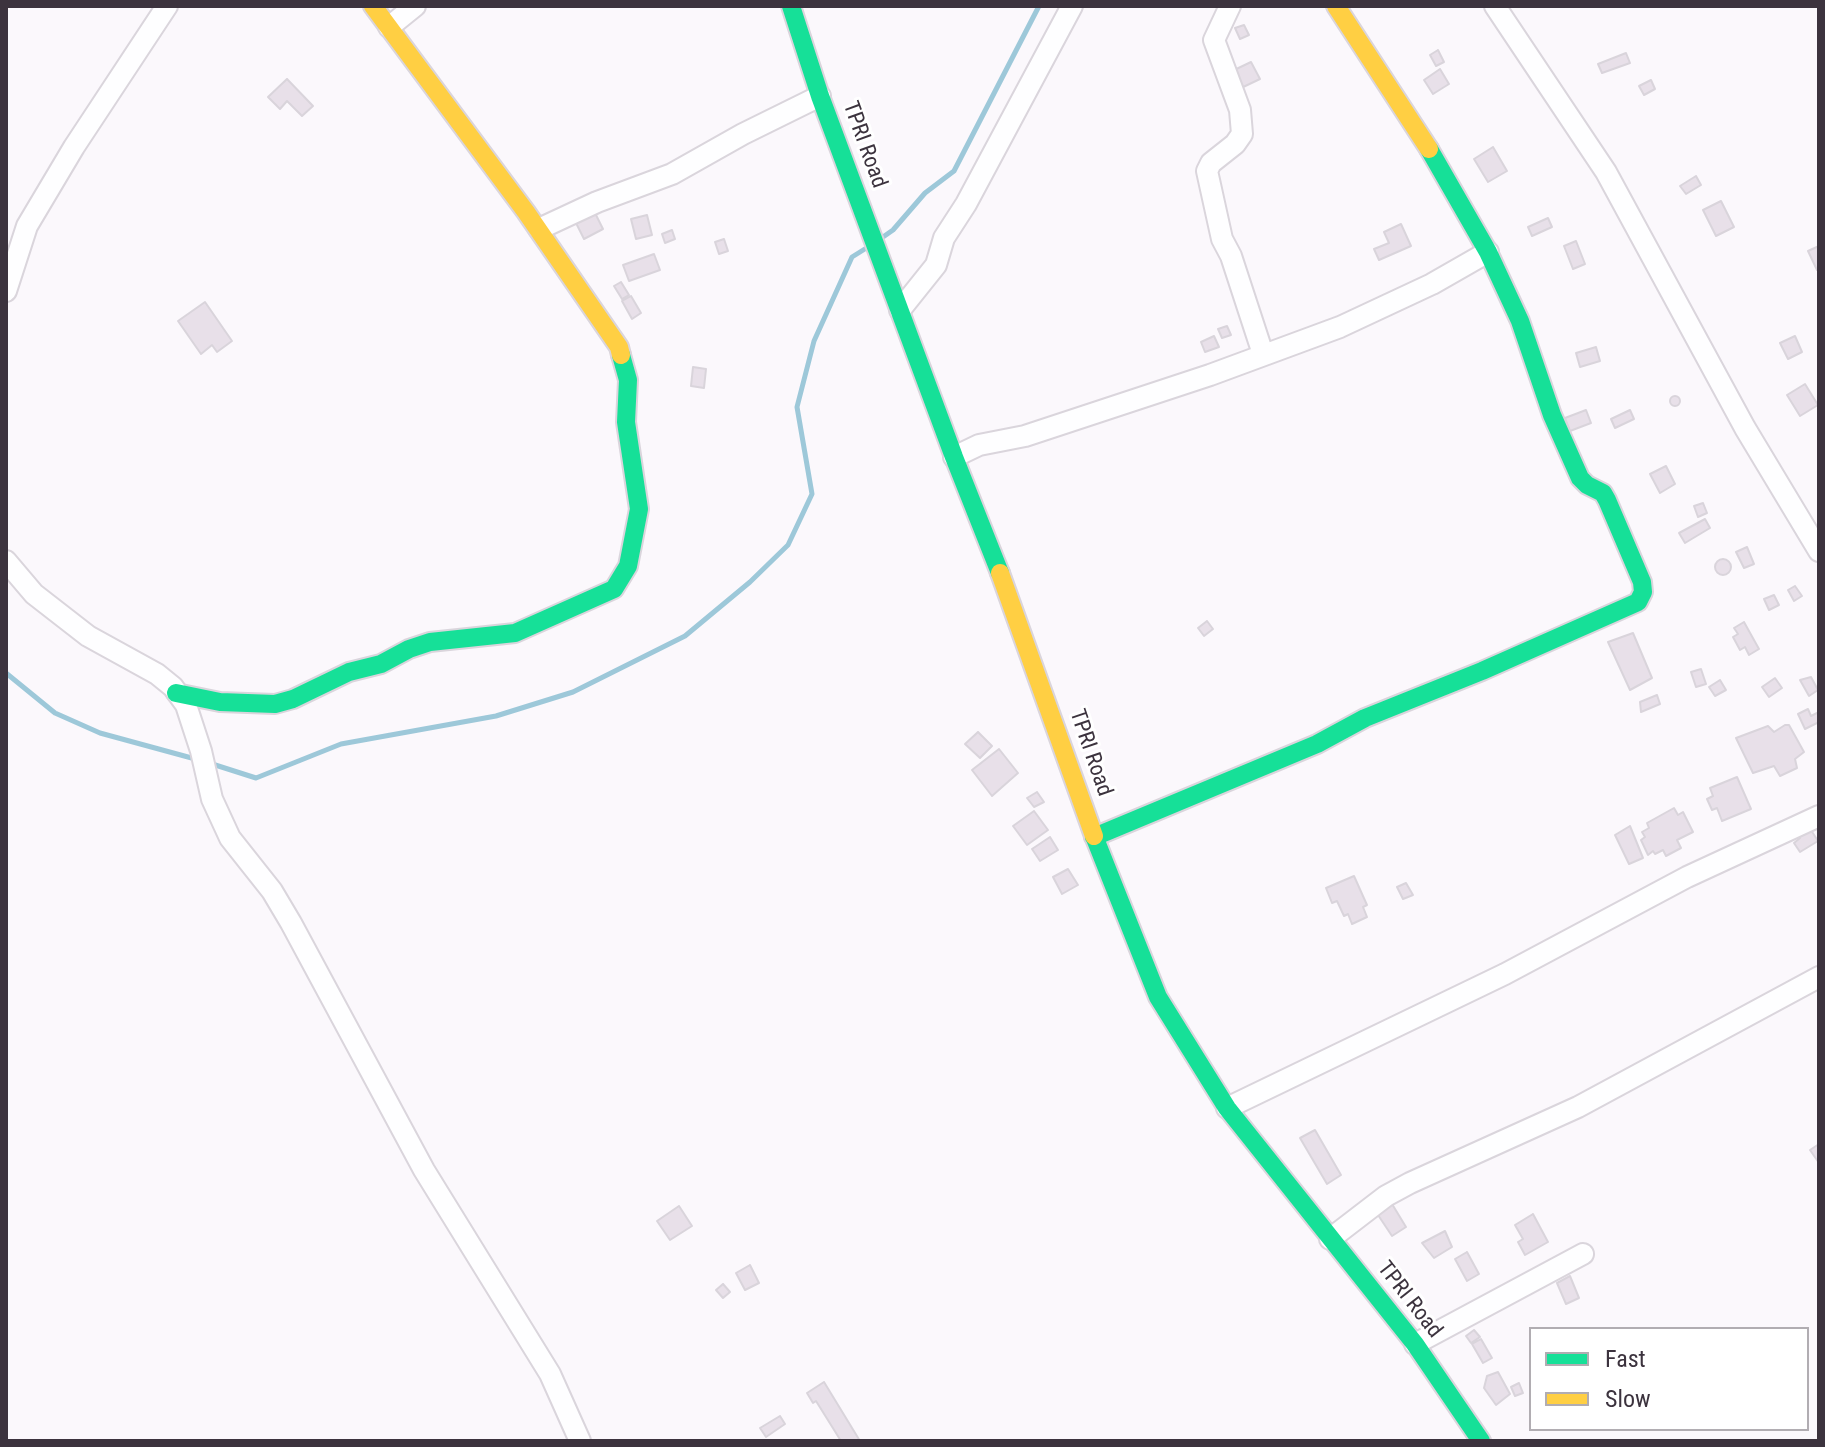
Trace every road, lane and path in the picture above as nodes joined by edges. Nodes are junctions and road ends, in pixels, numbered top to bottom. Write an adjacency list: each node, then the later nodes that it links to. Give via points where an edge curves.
1 (167, 6): 13 (street, via 27,226)
2 (373, 6): 9 (street)
3 (415, 6): 9 (street)
4 (791, 6): 10 (street, TPRI Road)
5 (1072, 6): 14 (street, via 944,238 936,265)
6 (1230, 6): 15 (street, via 1214,40 1240,110 1242,134 1207,171 1222,239)
7 (1336, 6): 12 (street, via 1438,163)
8 (1495, 6): 17 (street, via 1606,172 1745,428)
9 (389, 27): 11 (street)
10 (820, 96): 11 (street, via 672,174); 14 (street, TPRI Road)
11 (539, 229): 19 (street, via 619,347 628,380 626,422 639,509 628,566 619,583 593,600 515,633 430,642 275,704 220,702)
12 (1488, 252): 15 (street, via 1384,308); 21 (street, via 1580,478 1607,500 1642,582 1638,602)
13 (6, 291)
14 (900, 310): 16 (street, TPRI Road)
15 (1263, 354): 16 (street)
16 (954, 457): 21 (street, TPRI Road)
17 (1819, 551)
18 (6, 561): 19 (street, via 34,594 88,636 157,674)
19 (176, 693): 27 (street, via 193,723 212,799 230,838 291,923 424,1170 550,1374)
20 (1819, 816): 23 (street)
21 (1094, 837): 23 (street, TPRI Road, via 1158,997)
22 (1819, 977): 24 (street, via 1578,1107 1410,1183)
23 (1227, 1108): 24 (street, TPRI Road)
24 (1330, 1239): 26 (street, TPRI Road)
25 (1583, 1254): 26 (street)
26 (1415, 1344): 28 (street, TPRI Road)
27 (580, 1441)
28 (1481, 1441)

